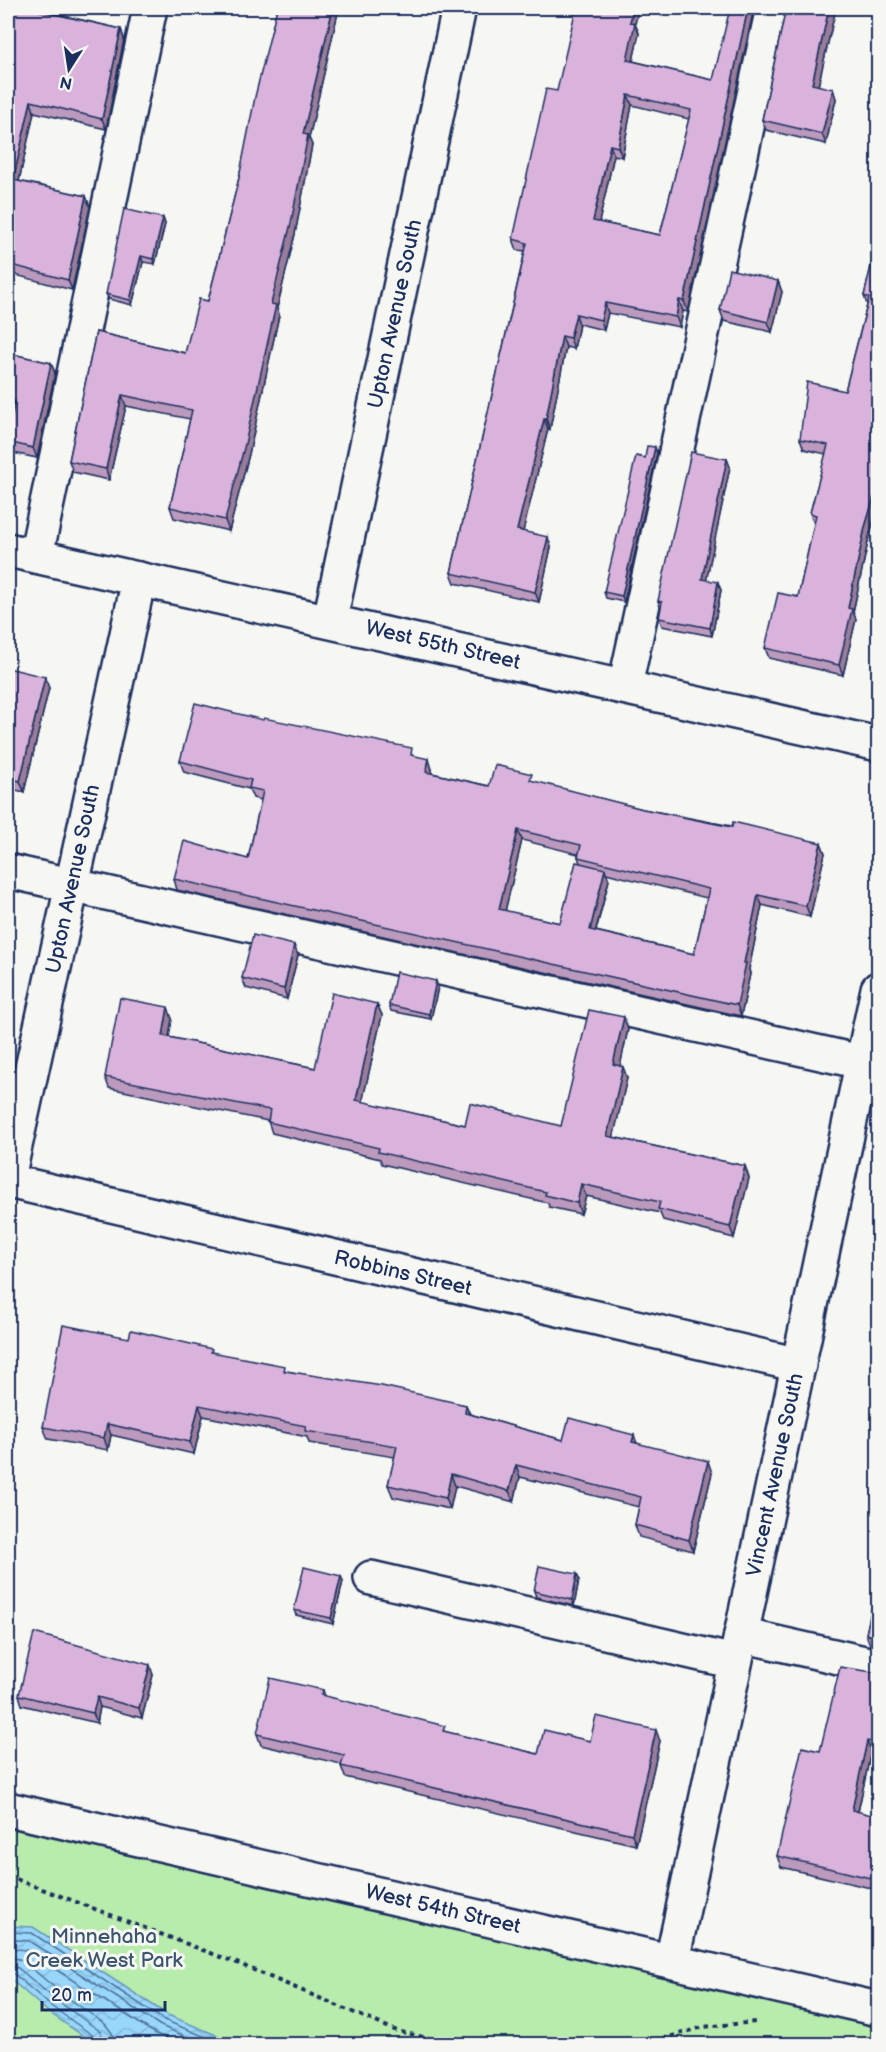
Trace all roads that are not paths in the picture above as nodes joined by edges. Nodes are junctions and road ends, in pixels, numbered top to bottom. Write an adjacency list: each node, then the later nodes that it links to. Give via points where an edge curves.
1 (150, 8): 4 (street)
2 (459, 8): 6 (street, Upton Avenue South)
3 (773, 8): 7 (street)
4 (22, 553): 5 (street, West 55th Street)
5 (139, 579): 6 (street, West 55th Street); 10 (street, Upton Avenue South)
6 (330, 620): 7 (street, West 55th Street)
7 (625, 686): 8 (street, West 55th Street)
8 (879, 744)
9 (8, 871): 10 (street)
10 (72, 885): 12 (street); 13 (street, Upton Avenue South)
11 (879, 989): 12 (street, Vincent Avenue South)
12 (861, 1062): 14 (street, Vincent Avenue South)
13 (8, 1179): 14 (street, Robbins Street)
14 (799, 1365): 16 (street, Vincent Avenue South)
15 (371, 1578): 16 (street)
16 (738, 1648): 17 (street); 19 (street, Vincent Avenue South)
17 (879, 1666)
18 (8, 1809): 19 (street, West 54th Street)
19 (672, 1961): 20 (street, West 54th Street)
20 (879, 2009)

